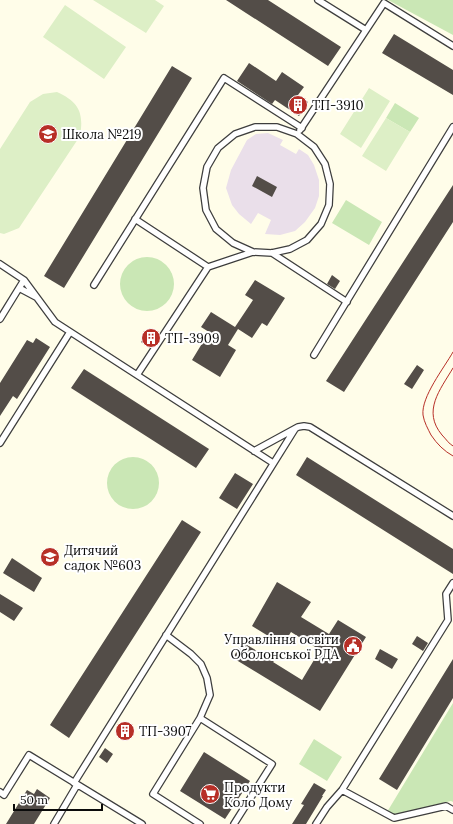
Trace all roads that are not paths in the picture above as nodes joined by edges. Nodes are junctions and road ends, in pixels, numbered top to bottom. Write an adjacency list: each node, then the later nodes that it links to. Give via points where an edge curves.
1 (318, 0): 2 (lane)
2 (366, 30): 3 (lane, via 384,3); 5 (lane)
3 (453, 46)
4 (453, 127): 16 (lane)
5 (302, 128): 6 (lane); 7 (lane, via 224,78)
6 (297, 134): 8 (lane, via 277,127 255,127 235,134 218,148 207,167 203,188 206,210 216,229 232,244); 9 (lane, via 314,147 325,164 330,184 329,205 321,224 307,240 290,249)
7 (135, 219): 11 (lane); 13 (lane)
8 (253, 252): 9 (lane); 11 (lane)
9 (272, 253): 16 (lane)
10 (0, 264): 12 (lane)
11 (208, 267): 20 (lane)
12 (24, 280): 14 (lane); 15 (lane)
13 (94, 285)
14 (19, 288): 15 (lane); 17 (lane)
15 (38, 298): 18 (lane, via 55,322)
16 (347, 302): 19 (lane)
17 (0, 319)
18 (70, 332): 20 (lane); 22 (lane)
19 (314, 355)
20 (137, 375): 23 (lane)
21 (295, 429): 23 (lane); 24 (lane); 25 (lane, via 310,427)
22 (0, 443)
23 (254, 451): 24 (lane)
24 (273, 463): 27 (lane)
25 (453, 516)
26 (453, 583): 30 (lane, via 446,594 448,620)
27 (166, 635): 28 (lane, via 201,664 207,678 210,695); 29 (lane)
28 (200, 718): 35 (lane, via 153,794); 36 (lane, via 272,764)
29 (76, 784): 31 (lane, via 30,755 4,795); 33 (lane); 34 (lane)
30 (342, 790): 32 (lane, via 394,818 446,806); 37 (lane)
31 (0, 792)
32 (453, 810)
33 (54, 824)
34 (142, 824)
35 (200, 824)
36 (234, 824)
37 (316, 824)

